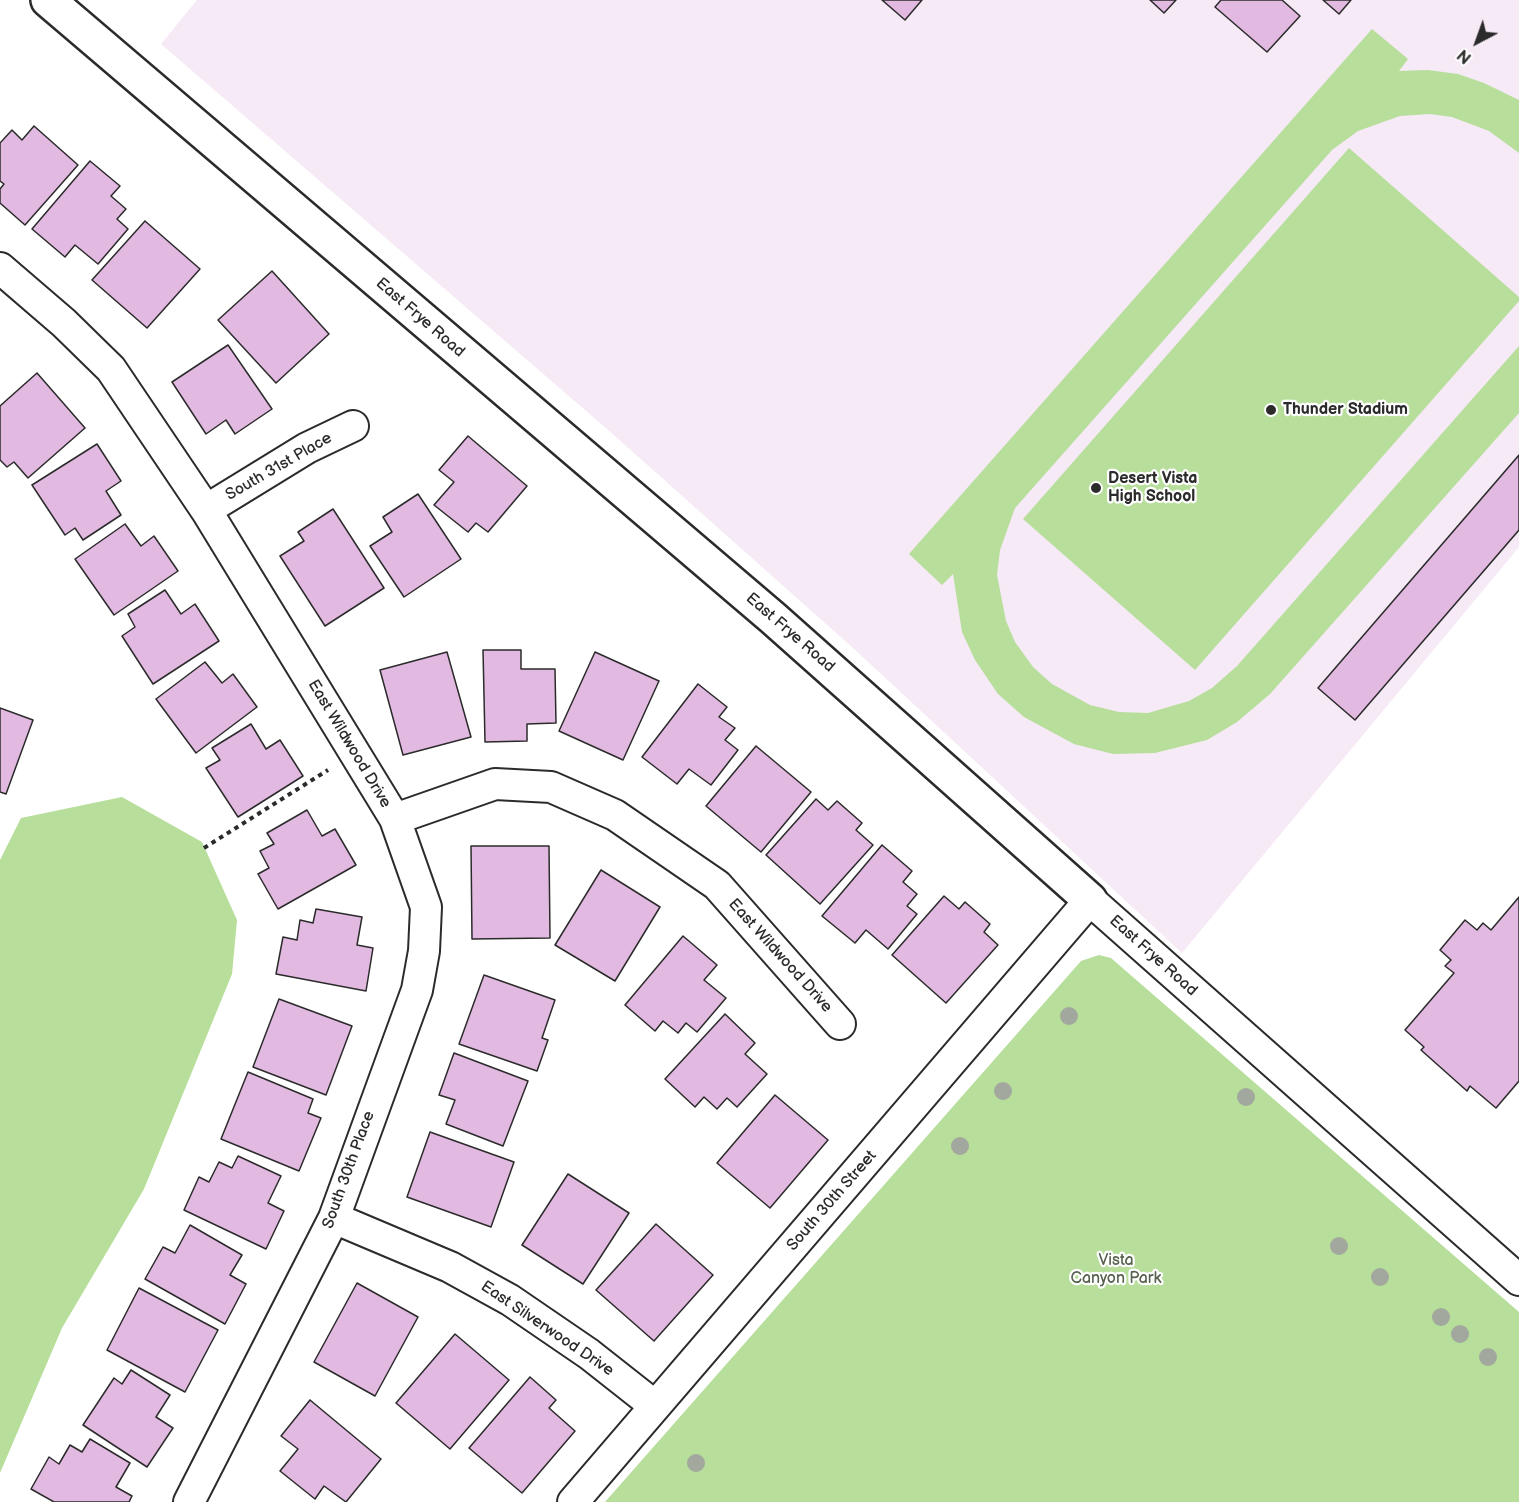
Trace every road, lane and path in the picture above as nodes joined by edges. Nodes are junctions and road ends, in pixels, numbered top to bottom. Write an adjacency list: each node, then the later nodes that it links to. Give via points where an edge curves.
1 (48, 0): 8 (street, East Frye Road, via 773,618)
2 (0, 268): 4 (street, East Wildwood Drive, via 111,369)
3 (353, 426): 4 (street, South 31st Place, via 307,448)
4 (206, 510): 6 (street, East Wildwood Drive)
5 (328, 770): 7 (path)
6 (395, 819): 9 (street, East Wildwood Drive, via 495,784 551,787 615,815 717,885); 10 (street, South 30th Place, via 426,907 424,951 417,990)
7 (204, 848)
8 (1090, 900): 11 (street, East Frye Road); 12 (street, South 30th Street)
9 (840, 1024)
10 (334, 1218): 12 (street, East Silverwood Drive, via 450,1267 510,1300 589,1354); 13 (street, South 30th Place)
11 (1519, 1280)
12 (655, 1406): 14 (street, South 30th Street)
13 (189, 1502)
14 (573, 1502)

